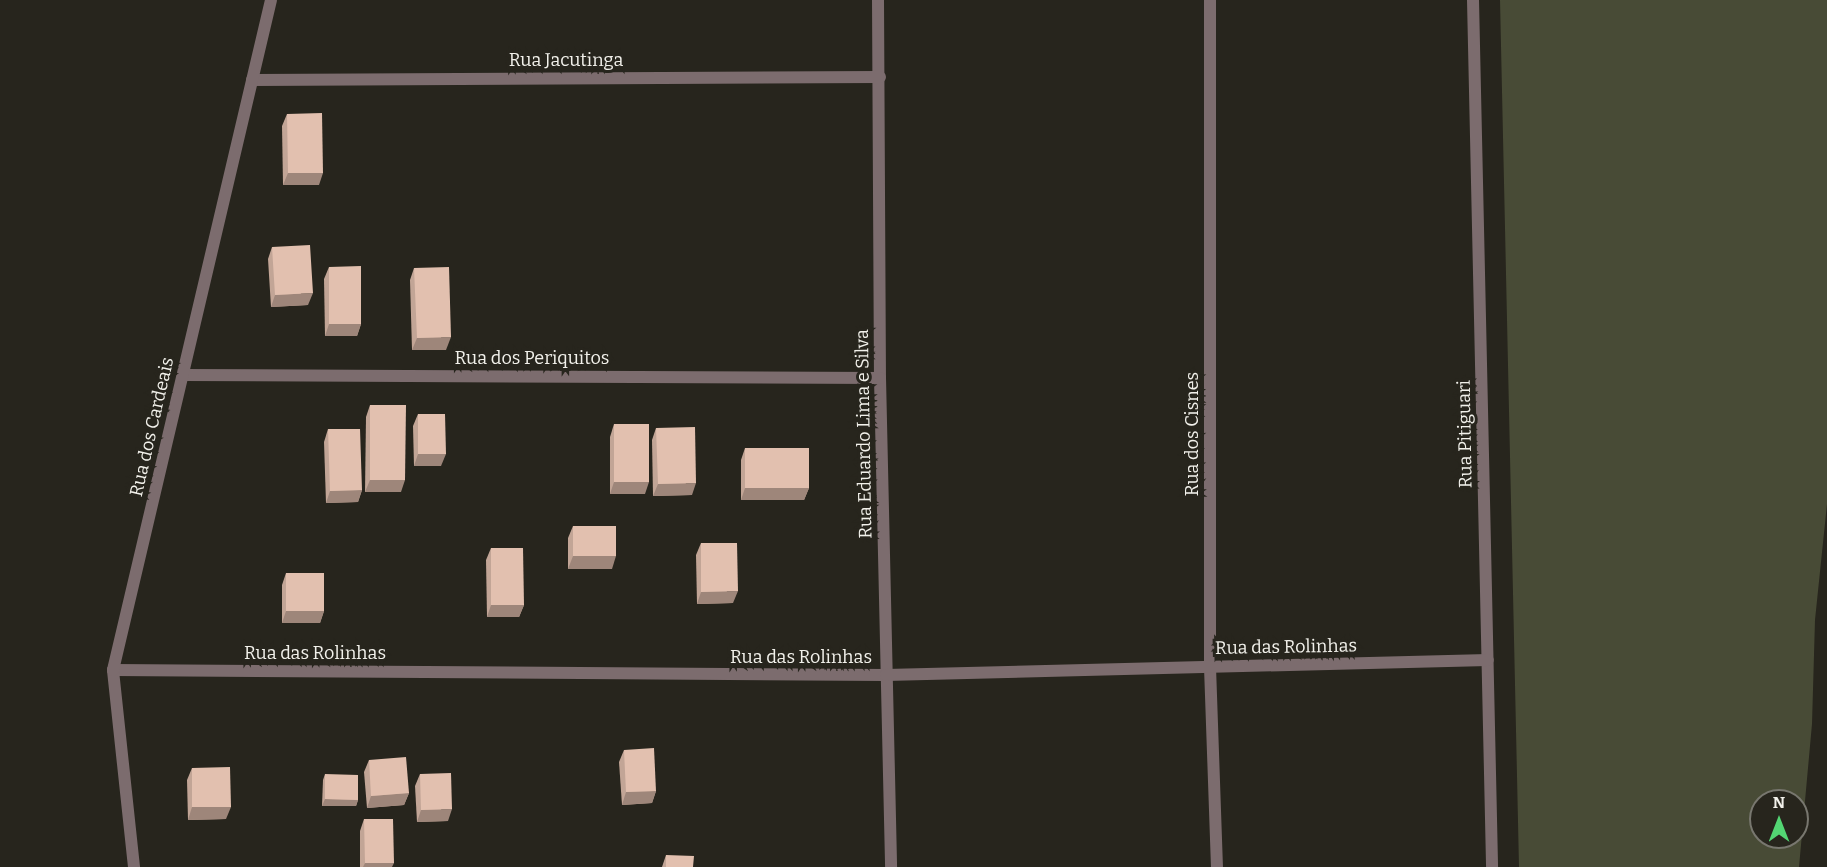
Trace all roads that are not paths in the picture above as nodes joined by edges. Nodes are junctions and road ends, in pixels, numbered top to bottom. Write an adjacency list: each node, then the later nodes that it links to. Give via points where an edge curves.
1 (271, 0): 6 (street, Rua dos Cardeais)
2 (878, 0): 5 (street, Rua Eduardo Lima e Silva)
3 (1210, 0): 10 (street, Rua dos Cisnes)
4 (1473, 0): 9 (street, Rua Pitiguari)
5 (880, 77): 6 (street, Rua Jacutinga); 8 (street, Rua Eduardo Lima e Silva)
6 (252, 80): 7 (street, Rua dos Cardeais)
7 (183, 375): 8 (street, Rua dos Periquitos); 11 (street, Rua dos Cardeais)
8 (880, 378): 12 (street, Rua Eduardo Lima e Silva)
9 (1488, 660): 10 (street, Rua das Rolinhas); 16 (street, Rua Pitiguari)
10 (1210, 667): 12 (street, Rua das Rolinhas); 15 (street, Rua dos Cisnes)
11 (113, 670): 12 (street, Rua das Rolinhas); 13 (street, Rua dos Cardeais)
12 (886, 675): 14 (street, Rua Eduardo Lima e Silva)
13 (134, 867)
14 (891, 867)
15 (1217, 867)
16 (1492, 867)

